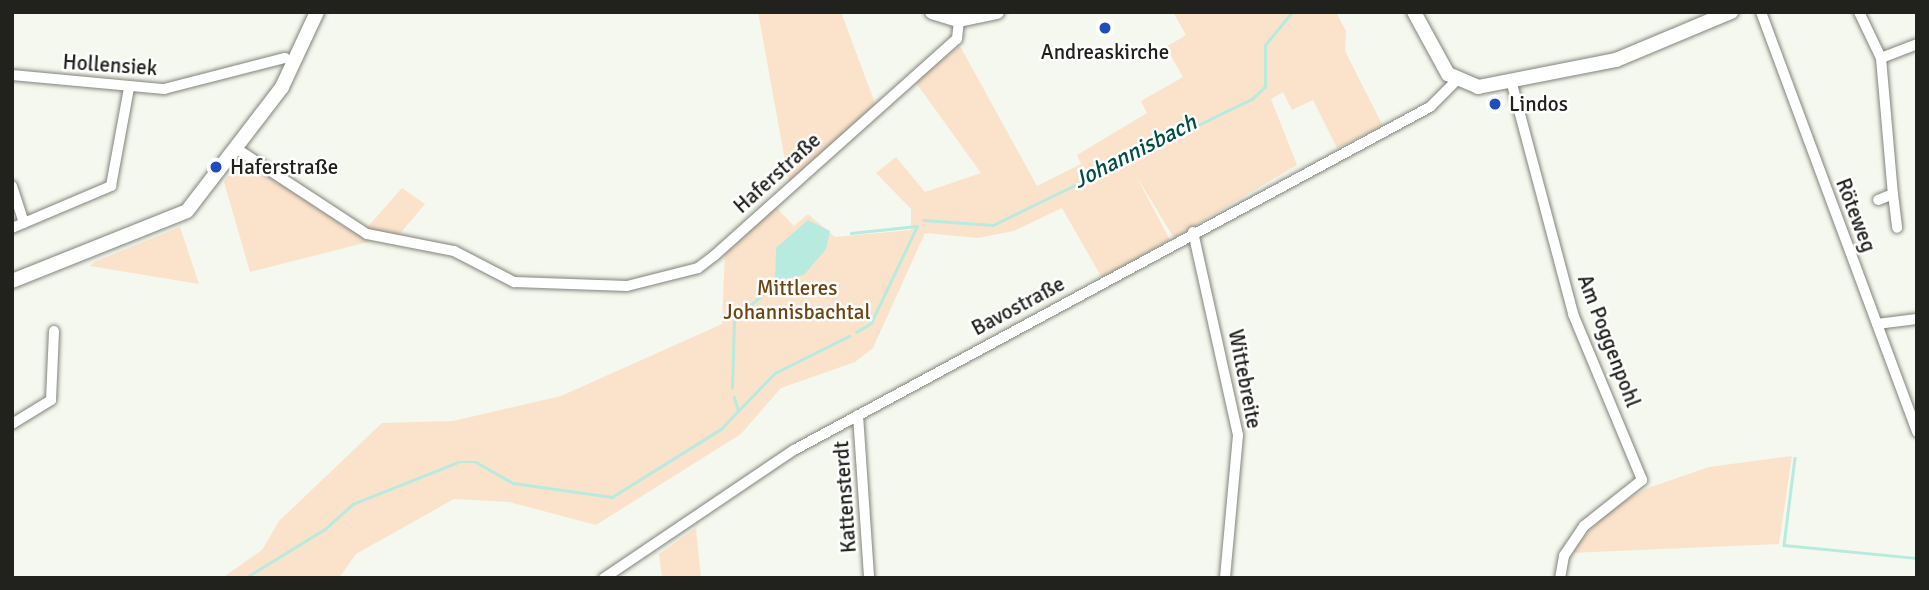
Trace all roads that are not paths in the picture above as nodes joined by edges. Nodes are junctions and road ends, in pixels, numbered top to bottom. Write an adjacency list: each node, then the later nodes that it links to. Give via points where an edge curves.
1 (317, 12): 16 (main road, via 288,77)
2 (932, 12): 8 (main road)
3 (997, 12): 8 (main road)
4 (1414, 12): 13 (main road)
5 (1731, 12): 14 (main road, via 1644,51)
6 (1761, 12): 26 (street, Röteweg)
7 (1859, 12): 11 (street)
8 (959, 20): 16 (street, Haferstraße, via 957,39 715,255 698,268 627,286 514,282 454,251 367,234)
9 (1917, 44): 11 (street)
10 (285, 58): 15 (street, Hollensiek, via 184,86)
11 (1881, 58): 18 (street)
12 (12, 75): 15 (street, Hollensiek)
13 (1456, 81): 14 (main road); 23 (street, Bavostraße, via 1430,107)
14 (1512, 84): 34 (street, Am Poggenpohl, via 1573,314 1642,480 1584,526 1564,556)
15 (128, 88): 20 (street, via 111,186)
16 (237, 149): 24 (main road, via 179,217)
17 (12, 186): 20 (street)
18 (1893, 194): 19 (street); 22 (street)
19 (1878, 200)
20 (24, 223): 21 (street)
21 (12, 228)
22 (1897, 228)
23 (1193, 232): 28 (street, Bavostraße); 33 (street, Wittebreite, via 1238,435)
24 (12, 281)
25 (1917, 319): 26 (street)
26 (1877, 324): 30 (street, Röteweg)
27 (54, 331): 29 (street, via 51,400)
28 (858, 415): 31 (street, Bavostraße, via 760,471); 32 (street, Kattensterdt)
29 (12, 425)
30 (1917, 432)
31 (604, 578)
32 (869, 578)
33 (1225, 578)
34 (1560, 578)

